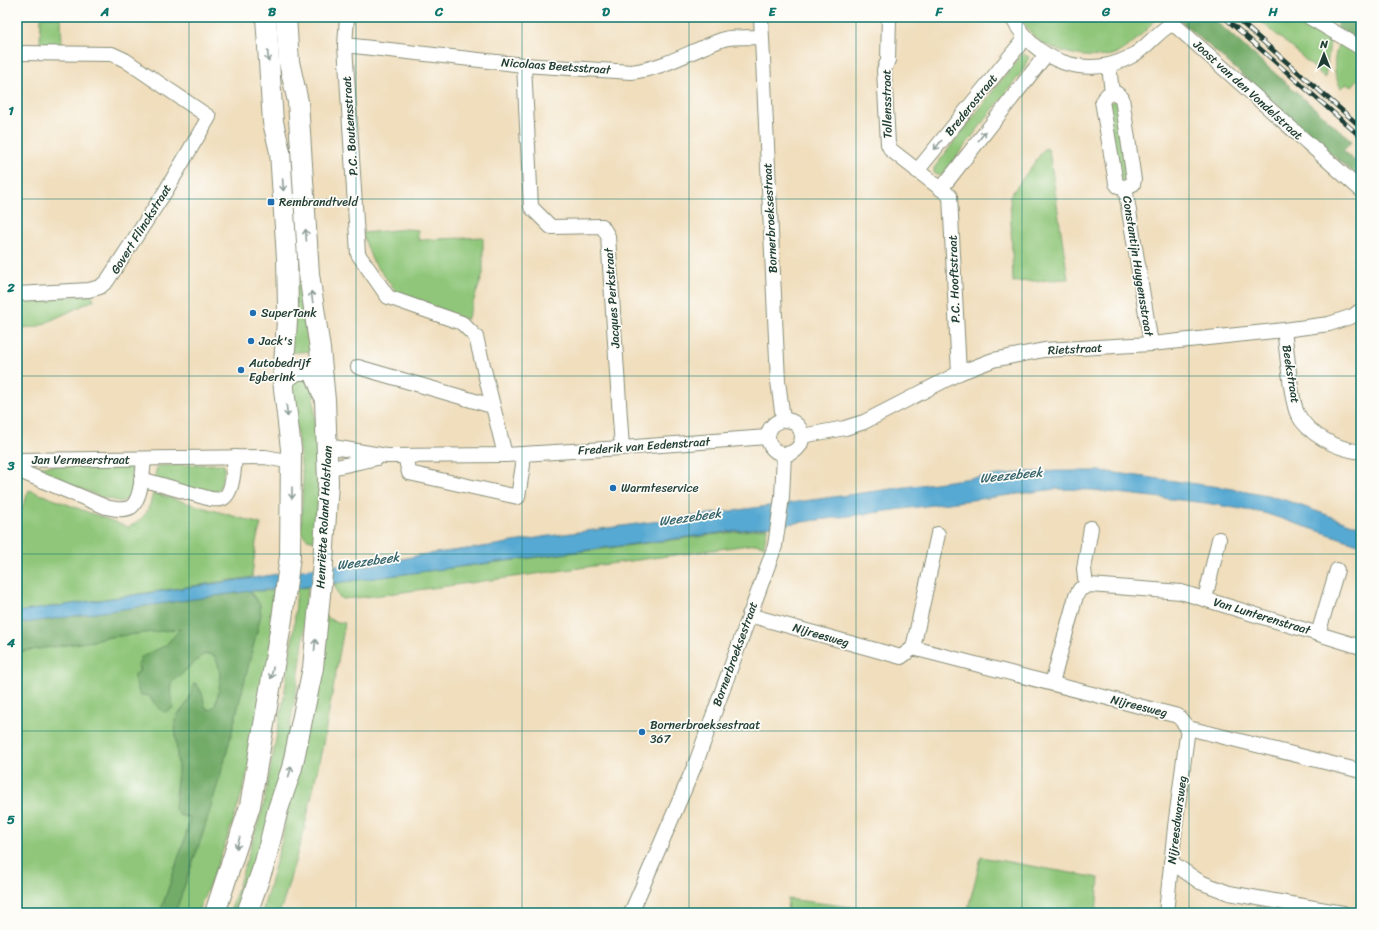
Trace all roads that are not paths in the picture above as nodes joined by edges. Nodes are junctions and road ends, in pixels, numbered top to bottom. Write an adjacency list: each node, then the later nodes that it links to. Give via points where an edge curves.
1 (266, 17): 27 (main road, one-way to 27, via 273,122 280,152 287,258 288,306)
2 (286, 17): 28 (main road, Henriëtte Roland Holstlaan, one-way to 2, via 309,274 298,102 289,62)
3 (346, 17): 10 (street, P.C. Boutensstraat)
4 (761, 17): 8 (street, Bornerbroeksestraat)
5 (889, 17): 17 (street, Tollensstraat, via 888,60 884,70 888,144 891,150)
6 (1012, 17): 9 (street, Joost van den Vondelstraat)
7 (1309, 17): 11 (street)
8 (762, 38): 14 (street, Nicolaas Beetsstraat, via 724,39 649,70 631,72); 30 (street, Bornerbroeksestraat, via 778,381)
9 (1025, 38): 13 (street, Joost van den Vondelstraat); 17 (street, Brederostraat, one-way to 17)
10 (345, 45): 14 (street, Nicolaas Beetsstraat); 29 (street, P.C. Boutensstraat, via 358,254 388,297 462,323 476,337)
11 (1361, 48)
12 (17, 53): 21 (street, Govert Flinckstraat, via 112,54 125,60 209,117 108,281 89,290)
13 (1046, 56): 15 (street, Joost van den Vondelstraat, via 1077,67); 19 (street, one-way to 13)
14 (524, 65): 34 (street, Jacques Perkstraat, via 531,207 551,227 602,226 608,236)
15 (1109, 66): 16 (street); 20 (street, Joost van den Vondelstraat, via 1131,57 1170,25 1177,27)
16 (1112, 93): 18 (street, Constantijn Huygensstraat, via 1102,101 1116,183); 18 (street, Constantijn Huygensstraat, via 1122,98 1134,180 1133,184)
17 (917, 171): 19 (street, Tollensstraat)
18 (1125, 187): 24 (street, Constantijn Huygensstraat)
19 (941, 189): 26 (street, P.C. Hooftstraat, via 950,196)
20 (1361, 190)
21 (17, 294)
22 (1361, 310): 23 (street, Rietstraat, via 1353,316 1329,324)
23 (1284, 330): 24 (street, Rietstraat); 35 (street, Beekstraat, via 1297,412 1312,432 1327,442)
24 (1151, 344): 26 (street, Rietstraat, via 1032,352 994,360)
25 (358, 367): 29 (street)
26 (959, 373): 31 (street, Rietstraat, via 864,422)
27 (283, 380): 28 (main road, via 296,370 310,370 317,378); 38 (main road, one-way to 38)
28 (325, 400): 33 (main road, Henriëtte Roland Holstlaan)
29 (492, 406): 39 (street, P.C. Boutensstraat)
30 (783, 419): 31 (street, via 796,423); 32 (street, via 771,425)
31 (802, 436): 37 (street, via 797,449)
32 (767, 437): 34 (street, Frederik van Eedenstraat); 37 (street, via 772,449)
33 (327, 446): 40 (street, Frederik van Eedenstraat); 45 (main road, Henriëtte Roland Holstlaan)
34 (622, 448): 36 (street, Frederik van Eedenstraat)
35 (1361, 452)
36 (522, 454): 39 (street, Frederik van Eedenstraat); 41 (street, via 523,465 518,497 409,473)
37 (784, 454): 56 (street, Bornerbroeksestraat, via 778,535)
38 (291, 455): 42 (street, Jan Vermeerstraat); 48 (main road, one-way to 48)
39 (505, 455): 41 (street, Frederik van Eedenstraat)
40 (387, 456): 41 (street, Frederik van Eedenstraat); 45 (street, Frederik van Eedenstraat)
41 (405, 456)
42 (235, 458): 43 (street, Jan Vermeerstraat); 47 (street, Jan Vermeerstraat, via 228,495 221,499 211,499)
43 (144, 459): 44 (street, Jan Vermeerstraat); 47 (street, Jan Vermeerstraat)
44 (17, 460)
45 (328, 469): 52 (main road, Henriëtte Roland Holstlaan)
46 (17, 470): 47 (street, Jan Vermeerstraat, via 106,507 120,510 130,507 136,501)
47 (141, 479)
48 (292, 524): 52 (main road, via 298,539 304,545 314,546); 64 (main road, one-way to 64, via 286,593 250,806)
49 (1091, 528): 54 (street, via 1084,570)
50 (938, 534): 59 (street)
51 (1219, 539): 55 (street, Van Lunterenstraat)
52 (325, 540): 65 (main road, Henriëtte Roland Holstlaan, one-way to 52, via 266,862 278,809 292,768 313,668)
53 (1337, 570): 57 (street, Van Lunterenstraat)
54 (1086, 585): 55 (street, Van Lunterenstraat, via 1176,591); 60 (street, via 1076,596)
55 (1205, 599): 57 (street, Van Lunterenstraat)
56 (750, 615): 59 (street, Nijreesweg, via 900,657); 66 (street, Bornerbroeksestraat, via 697,760)
57 (1318, 634): 58 (street, Van Lunterenstraat)
58 (1361, 647)
59 (913, 648): 60 (street, Nijreesweg)
60 (1052, 683): 61 (street, Nijreesweg, via 1178,716)
61 (1188, 728): 62 (street, Nijreesweg); 63 (street, Nijreesdwarsweg)
62 (1361, 771)
63 (1171, 862): 67 (street, Nijreesdwarsweg); 68 (street, via 1200,882 1229,893)
64 (215, 913)
65 (247, 913)
66 (631, 913)
67 (1166, 913)
68 (1343, 913)

